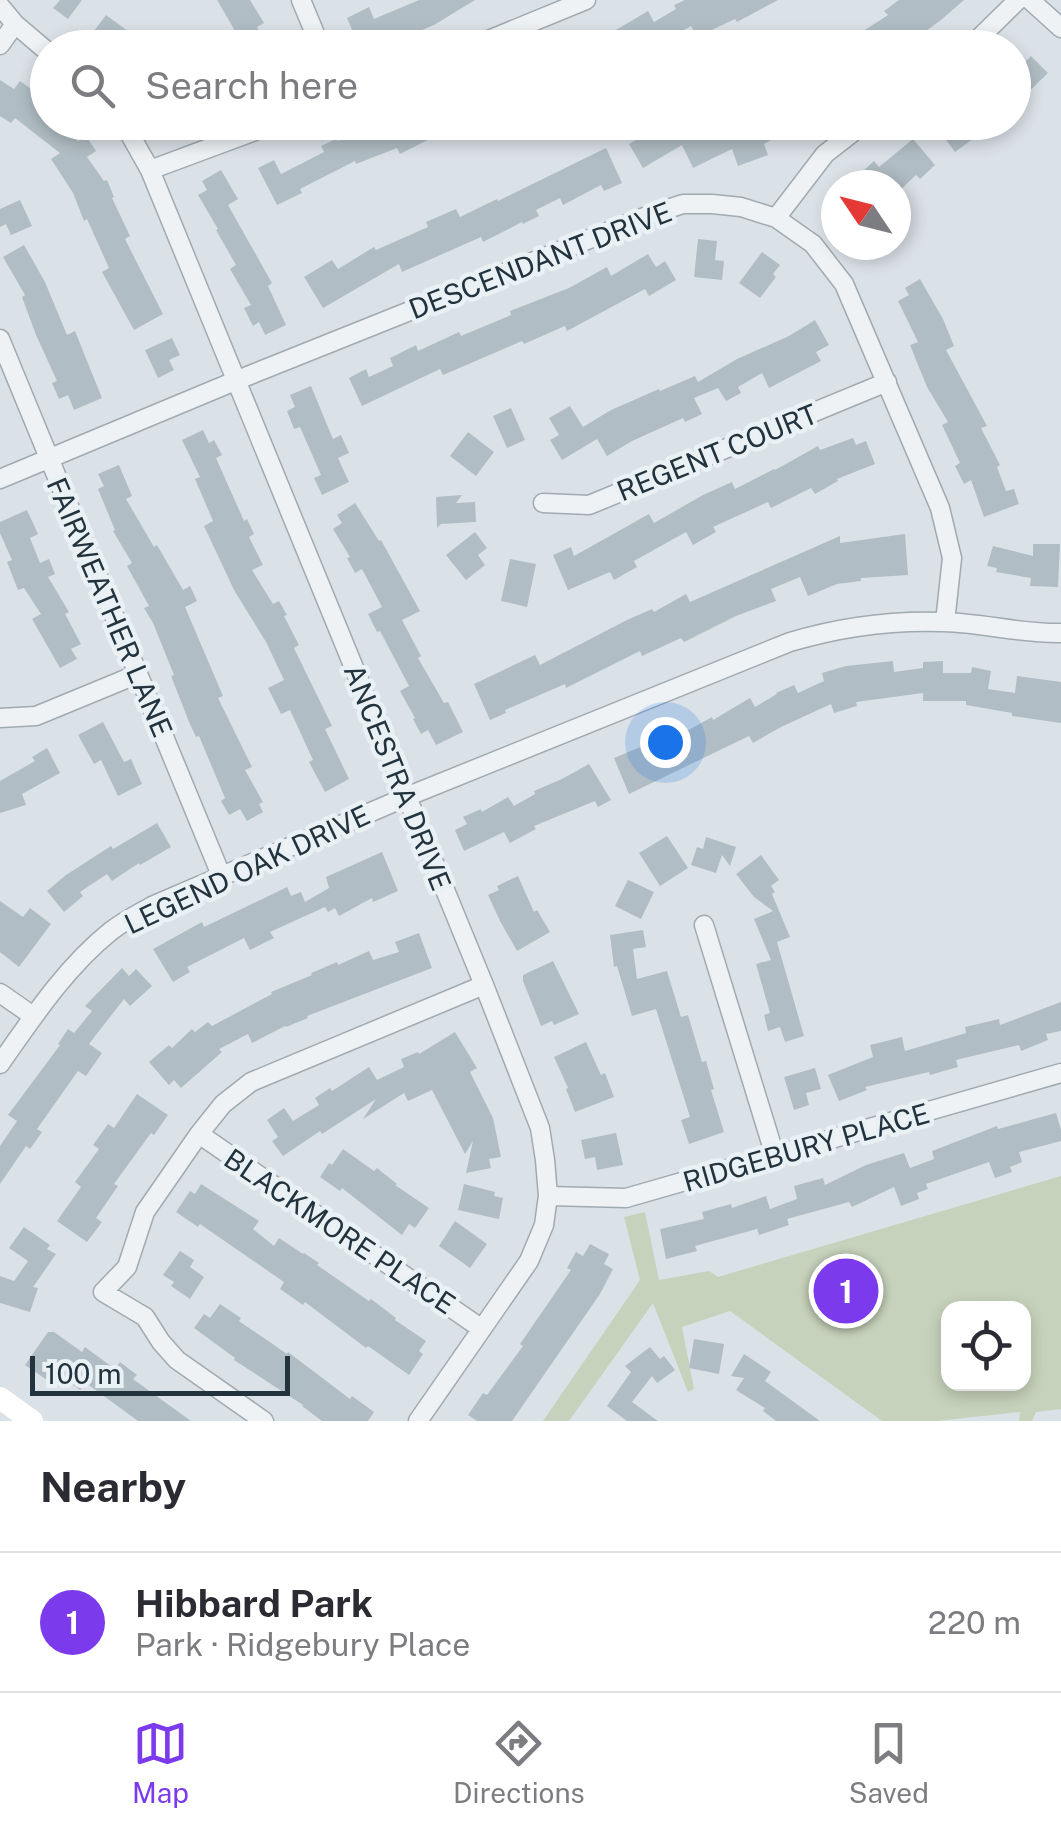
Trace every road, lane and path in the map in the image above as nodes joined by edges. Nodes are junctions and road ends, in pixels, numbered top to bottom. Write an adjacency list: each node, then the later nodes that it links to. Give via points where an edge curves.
1 (300, 0): 8 (street)
2 (586, 0): 9 (street)
3 (1018, 0): 10 (street)
4 (1030, 0): 7 (street)
5 (0, 6): 6 (street)
6 (16, 24): 11 (street); 12 (street)
7 (1061, 28)
8 (313, 30)
9 (513, 30)
10 (987, 30)
11 (30, 36)
12 (0, 44)
13 (133, 140): 16 (street, ANCESTRA DRIVE)
14 (231, 140): 16 (street)
15 (843, 140): 17 (street)
16 (150, 170): 19 (street, ANCESTRA DRIVE)
17 (776, 218): 19 (street, DESCENDANT DRIVE, via 742,207 683,204); 20 (street, DESCENDANT DRIVE, via 812,244 844,284)
18 (0, 338): 21 (street, FAIRWEATHER LANE)
19 (235, 381): 21 (street, DESCENDANT DRIVE); 28 (street, ANCESTRA DRIVE)
20 (887, 382): 23 (street, REGENT COURT, via 589,504); 24 (street, DESCENDANT DRIVE, via 940,508 952,558)
21 (49, 459): 22 (street, DESCENDANT DRIVE); 26 (street, FAIRWEATHER LANE)
22 (0, 479)
23 (544, 504)
24 (945, 622): 25 (street, LEGEND OAK DRIVE); 28 (street, LEGEND OAK DRIVE, via 870,624 790,642)
25 (1061, 633)
26 (138, 674): 27 (street, via 36,716); 29 (street, FAIRWEATHER LANE)
27 (0, 718)
28 (406, 797): 29 (street, LEGEND OAK DRIVE); 31 (street, ANCESTRA DRIVE)
29 (221, 875): 33 (street, LEGEND OAK DRIVE, via 115,928)
30 (704, 925): 37 (street)
31 (484, 985): 36 (street, via 251,1082); 38 (street, ANCESTRA DRIVE, via 540,1128)
32 (0, 993): 33 (street)
33 (33, 1016): 34 (street, LEGEND OAK DRIVE)
34 (0, 1064)
35 (1061, 1073): 37 (street, RIDGEBURY PLACE)
36 (198, 1134): 39 (street, BLACKMORE PLACE); 42 (street, via 145,1212 127,1266 103,1292 145,1317 177,1360)
37 (775, 1156): 38 (street, RIDGEBURY PLACE, via 626,1198)
38 (548, 1196): 39 (street, ANCESTRA DRIVE, via 529,1261)
39 (482, 1328): 43 (street, ANCESTRA DRIVE)
40 (0, 1398): 41 (main road)
41 (22, 1418)
42 (264, 1421)
43 (418, 1421)

